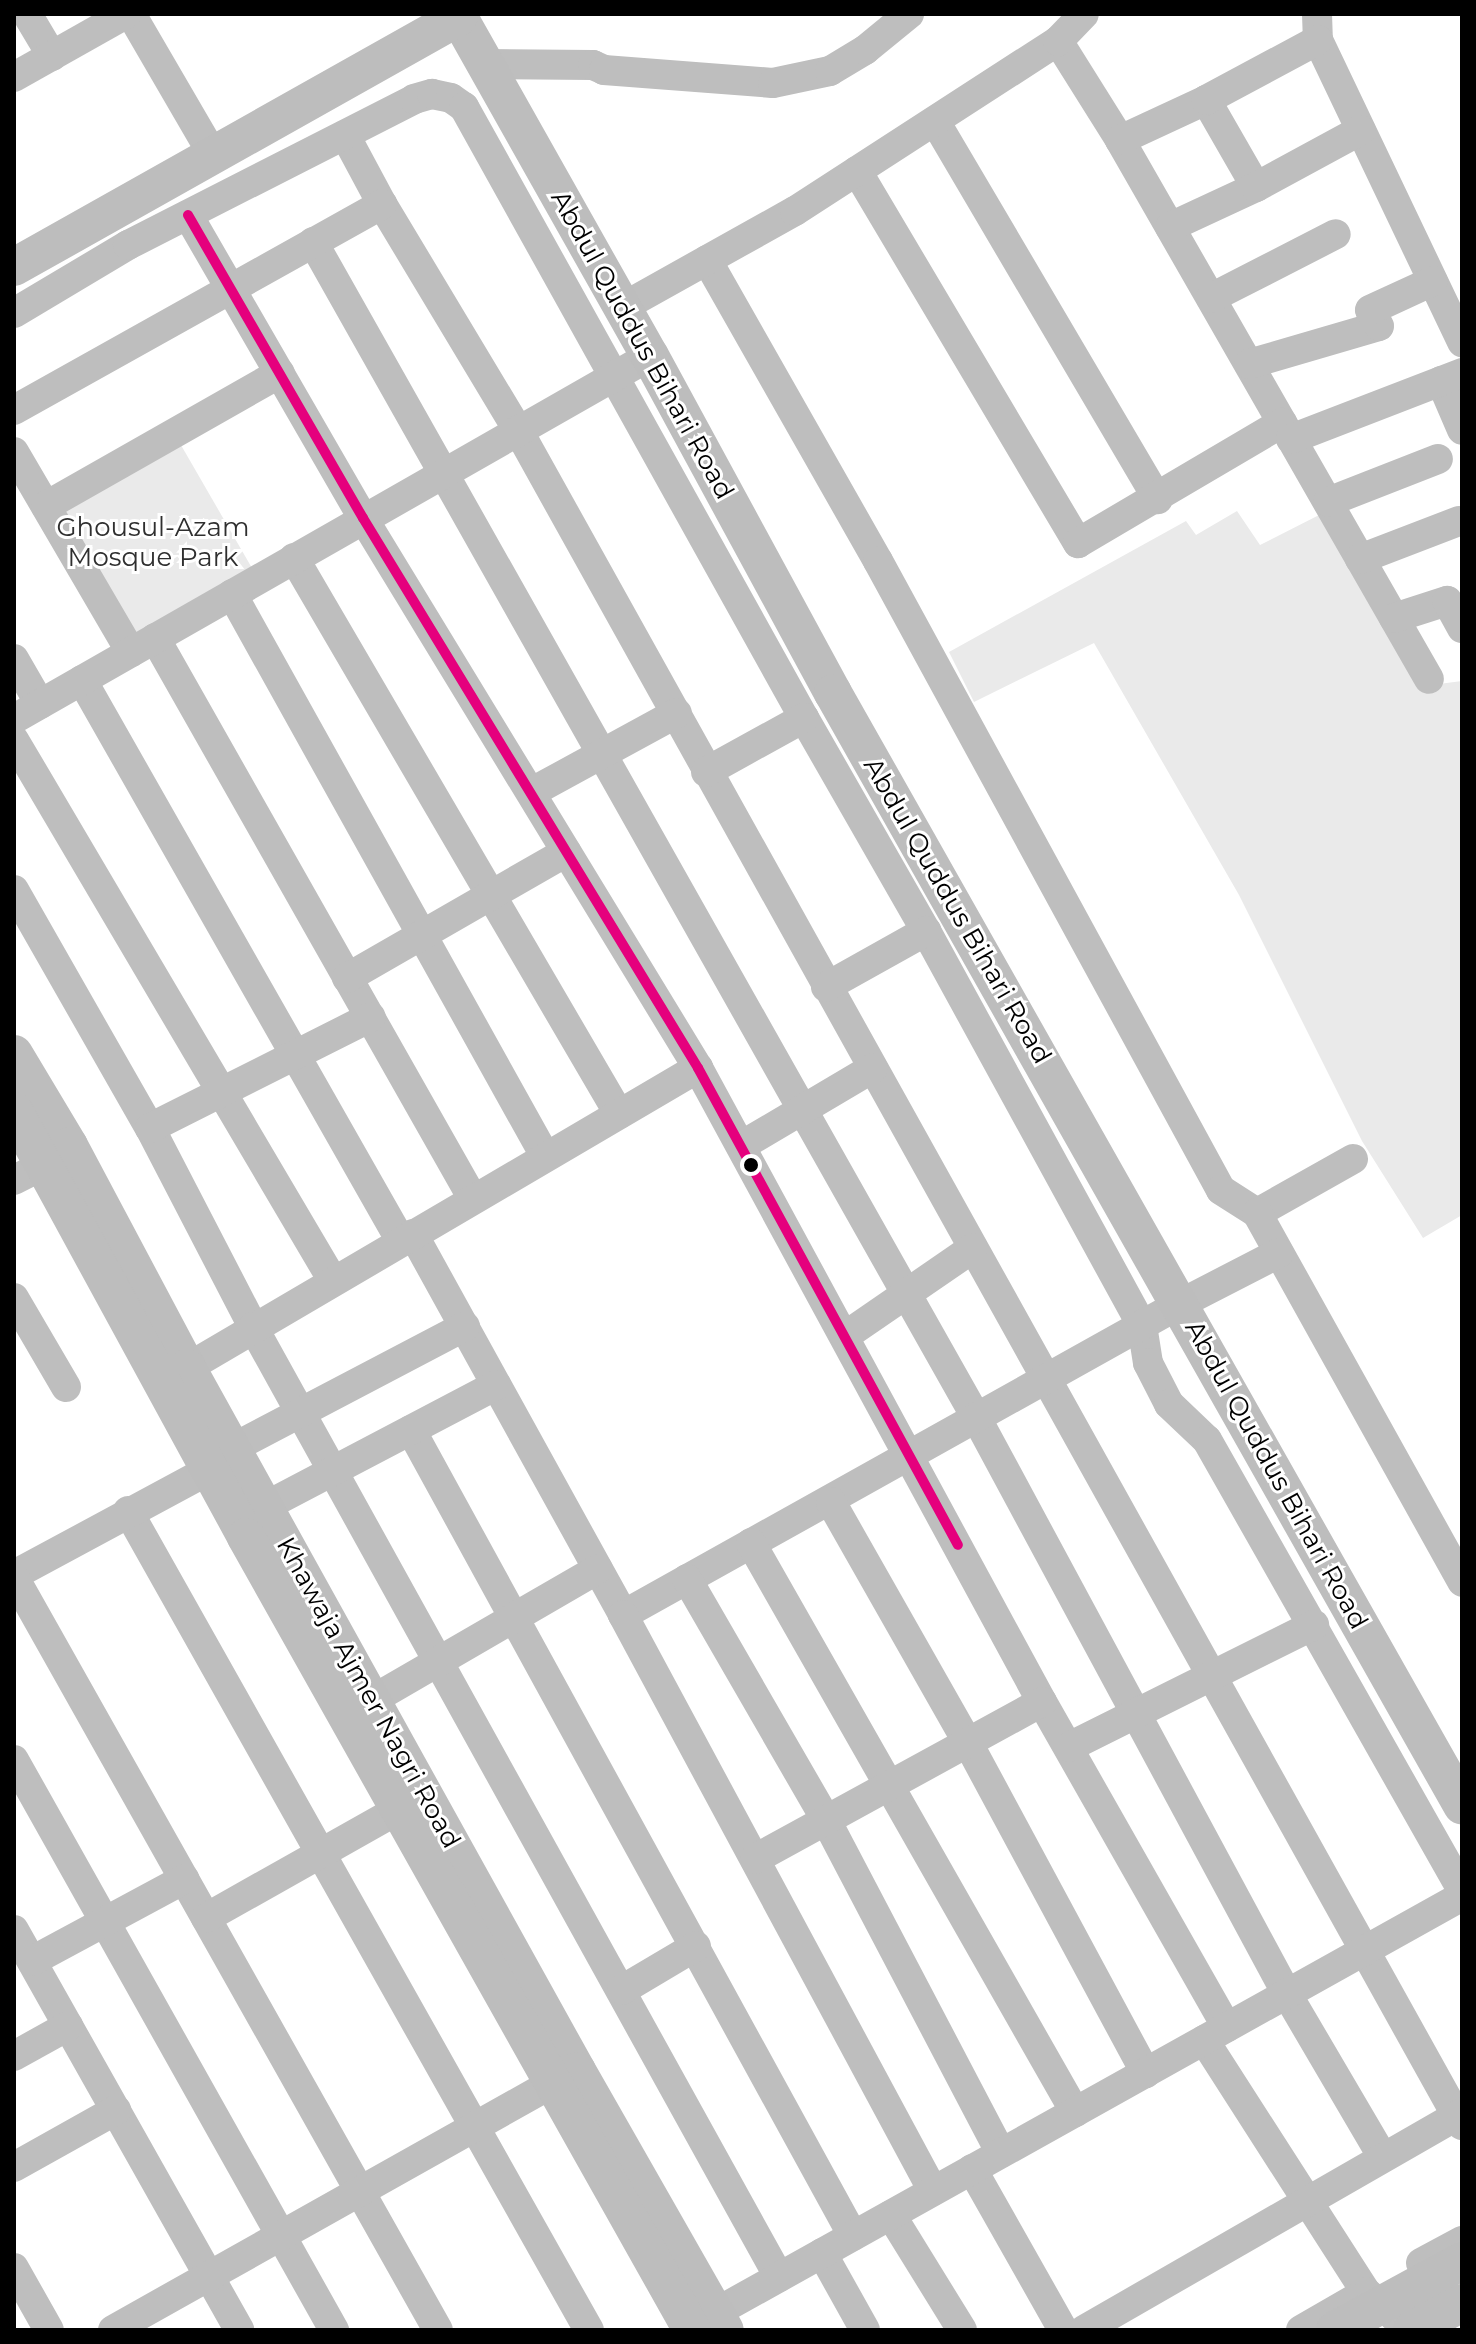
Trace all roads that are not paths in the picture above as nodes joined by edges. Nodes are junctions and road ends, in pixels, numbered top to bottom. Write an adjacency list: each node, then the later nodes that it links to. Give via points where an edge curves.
1 (27, 14): 8 (street)
2 (128, 14): 8 (street); 16 (street)
3 (909, 14): 9 (street, via 830,71 773,83 593,65)
4 (1084, 14): 7 (street)
5 (459, 15): 9 (main road, Abdul Quddus Bihari Road); 16 (main road)
6 (1318, 27): 11 (street); 13 (street)
7 (1058, 41): 12 (street); 15 (street)
8 (52, 56): 10 (street)
9 (484, 64): 29 (main road, Abdul Quddus Bihari Road)
10 (14, 77)
11 (1206, 100): 15 (street); 18 (street)
12 (935, 121): 17 (street); 44 (street)
13 (1361, 130): 18 (street); 26 (street)
14 (345, 135): 19 (street); 20 (street); 35 (street, via 432,94 464,107)
15 (1120, 140): 21 (street)
16 (213, 155): 25 (main road)
17 (857, 171): 24 (street); 44 (street, via 1078,543)
18 (1256, 187): 21 (street)
19 (382, 204): 23 (street); 38 (street)
20 (188, 215): 27 (street); 30 (street)
21 (1170, 227): 28 (street)
22 (1336, 234): 28 (street)
23 (313, 242): 27 (street); 43 (street)
24 (707, 260): 29 (street); 88 (street, via 878,561 1221,1190)
25 (14, 267)
26 (1433, 281): 31 (street); 33 (street, via 1370,310 1379,326)
27 (232, 288): 34 (street); 37 (street)
28 (1211, 298): 33 (street)
29 (623, 307): 32 (main road, Abdul Quddus Bihari Road)
30 (14, 313)
31 (1462, 342)
32 (650, 356): 35 (street); 95 (main road, Abdul Quddus Bihari Road, via 833,693)
33 (1249, 364): 40 (street)
34 (280, 373): 46 (street); 47 (street)
35 (613, 376): 38 (street); 61 (street)
36 (1452, 377): 39 (street); 40 (street)
37 (14, 410)
38 (518, 430): 43 (street); 60 (street)
39 (1462, 430)
40 (1287, 431): 44 (street); 45 (street)
41 (14, 452): 46 (street)
42 (1438, 459): 45 (street)
43 (444, 472): 47 (street); 63 (street)
44 (1158, 499)
45 (1328, 502): 50 (street)
46 (46, 506): 55 (street)
47 (363, 518): 49 (street); 65 (street)
48 (1459, 521): 50 (street)
49 (294, 558): 51 (street); 68 (street)
50 (1360, 559): 53 (street)
51 (232, 594): 55 (street); 70 (street)
52 (1454, 597): 53 (street); 54 (street)
53 (1394, 618): 57 (street)
54 (1462, 628)
55 (143, 645): 58 (street); 71 (street)
56 (14, 659): 59 (street)
57 (1429, 679)
58 (82, 680): 59 (street); 75 (street)
59 (27, 712)
60 (677, 713): 63 (street); 64 (street)
61 (804, 718): 64 (street); 69 (street)
62 (14, 740): 78 (street)
63 (604, 753): 65 (street); 79 (street)
64 (706, 772): 72 (street)
65 (532, 792): 66 (street)
66 (566, 852): 68 (street); 76 (street)
67 (14, 890): 82 (street)
68 (492, 896): 70 (street); 81 (street)
69 (926, 931): 72 (street); 97 (street)
70 (422, 936): 71 (street); 84 (street)
71 (347, 978): 73 (street)
72 (826, 987): 77 (street)
73 (371, 1017): 75 (street); 87 (street)
74 (14, 1054): 96 (main road, Khawaja Ajmer Nagri Road, via 69,1146)
75 (296, 1055): 78 (street); 89 (street)
76 (698, 1068): 81 (street); 83 (street)
77 (873, 1068): 79 (street); 90 (street)
78 (222, 1092): 82 (street); 92 (street)
79 (802, 1108): 83 (street); 93 (street)
80 (14, 1111): 86 (main road, Khawaja Ajmer Nagri Road)
81 (619, 1114): 84 (street)
82 (150, 1128): 99 (street)
83 (741, 1146): 100 (street)
84 (545, 1156): 87 (street)
85 (1353, 1159): 88 (street)
86 (30, 1172): 96 (main road, Khawaja Ajmer Nagri Road)
87 (473, 1199): 89 (street)
88 (1257, 1213): 91 (street)
89 (407, 1237): 92 (street); 98 (street)
90 (973, 1248): 93 (street); 102 (street)
91 (1279, 1253): 95 (street); 118 (street)
92 (333, 1281): 99 (street)
93 (906, 1292): 100 (street); 106 (street)
94 (14, 1298): 104 (street)
95 (1180, 1304): 97 (street); 132 (main road, Abdul Quddus Bihari Road)
96 (143, 1316): 101 (main road, Khawaja Ajmer Nagri Road); 109 (main road, Khawaja Ajmer Nagri Road)
97 (1142, 1325): 102 (street); 121 (street, via 1148,1363 1169,1404 1207,1440)
98 (465, 1326): 103 (street); 105 (street)
99 (253, 1327): 101 (street); 105 (street)
100 (845, 1336): 108 (street)
101 (187, 1368): 109 (main road, Khawaja Ajmer Nagri Road)
102 (1045, 1379): 106 (street); 124 (street)
103 (496, 1385): 107 (street); 115 (street)
104 (66, 1387)
105 (301, 1413): 109 (street); 110 (street)
106 (976, 1417): 108 (street); 127 (street)
107 (411, 1430): 110 (street); 120 (street)
108 (910, 1454): 111 (street); 126 (street)
109 (222, 1458): 112 (main road, Khawaja Ajmer Nagri Road); 113 (street); 122 (main road, Khawaja Ajmer Nagri Road)
110 (333, 1471): 112 (street); 123 (street)
111 (831, 1502): 114 (street); 128 (street)
112 (266, 1506): 122 (main road, Khawaja Ajmer Nagri Road)
113 (128, 1511): 116 (street); 135 (street)
114 (751, 1543): 117 (street); 131 (street)
115 (598, 1569): 119 (street); 120 (street)
116 (14, 1576): 137 (street)
117 (687, 1579): 119 (street); 134 (street)
118 (1462, 1582)
119 (623, 1615): 136 (street)
120 (514, 1618): 123 (street); 142 (street)
121 (1314, 1625): 124 (street); 138 (street)
122 (321, 1640): 125 (main road, Khawaja Ajmer Nagri Road); 133 (main road, Khawaja Ajmer Nagri Road)
123 (439, 1662): 125 (street); 145 (street)
124 (1211, 1675): 127 (street); 143 (street)
125 (372, 1700): 174 (main road, Khawaja Ajmer Nagri Road)
126 (1042, 1702): 128 (street); 129 (street)
127 (1136, 1712): 129 (street); 146 (street)
128 (968, 1743): 131 (street); 150 (street)
129 (1069, 1747): 148 (street)
130 (14, 1760): 140 (street)
131 (890, 1785): 134 (street); 153 (street)
132 (1462, 1805)
133 (398, 1810): 135 (street); 151 (main road, Khawaja Ajmer Nagri Road)
134 (826, 1820): 136 (street); 156 (street)
135 (321, 1853): 139 (street); 155 (street)
136 (755, 1859): 161 (street)
137 (184, 1879): 139 (street); 140 (street)
138 (1462, 1893): 143 (street)
139 (206, 1918): 160 (street)
140 (104, 1921): 144 (street); 164 (street)
141 (14, 1930): 144 (street)
142 (696, 1946): 145 (street); 165 (street)
143 (1362, 1952): 146 (street); 154 (street)
144 (32, 1961): 147 (street)
145 (622, 1990): 171 (street)
146 (1287, 1994): 148 (street); 157 (street)
147 (68, 2026): 149 (street); 152 (street)
148 (1216, 2033): 150 (street); 162 (street)
149 (14, 2056)
150 (1146, 2073): 153 (street)
151 (551, 2084): 155 (street); 174 (main road, Khawaja Ajmer Nagri Road)
152 (116, 2110): 158 (street); 170 (street)
153 (1075, 2112): 156 (street)
154 (1460, 2118): 157 (street)
155 (475, 2127): 160 (street); 180 (street)
156 (1001, 2153): 159 (street)
157 (1382, 2156): 162 (street)
158 (14, 2167)
159 (972, 2169): 161 (street); 183 (street)
160 (360, 2191): 164 (street); 179 (street)
161 (933, 2191): 163 (street)
162 (1307, 2200): 172 (street); 184 (street)
163 (891, 2215): 165 (street); 182 (street)
164 (281, 2236): 170 (street); 178 (street)
165 (853, 2236): 167 (street)
166 (1462, 2241): 172 (street)
167 (822, 2253): 171 (street); 181 (street)
168 (1462, 2261): 172 (main road)
169 (14, 2268): 176 (street)
170 (209, 2276): 175 (street); 177 (street)
171 (779, 2277): 174 (street)
172 (1374, 2298): 185 (street); 186 (main road); 187 (street)
173 (1462, 2303): 187 (main road)
174 (711, 2324)
175 (130, 2326)
176 (49, 2330)
177 (239, 2330)
178 (334, 2330)
179 (438, 2330)
180 (589, 2330)
181 (865, 2330)
182 (962, 2330)
183 (1063, 2330)
184 (1084, 2330)
185 (1301, 2330)
186 (1335, 2330)
187 (1410, 2330)

